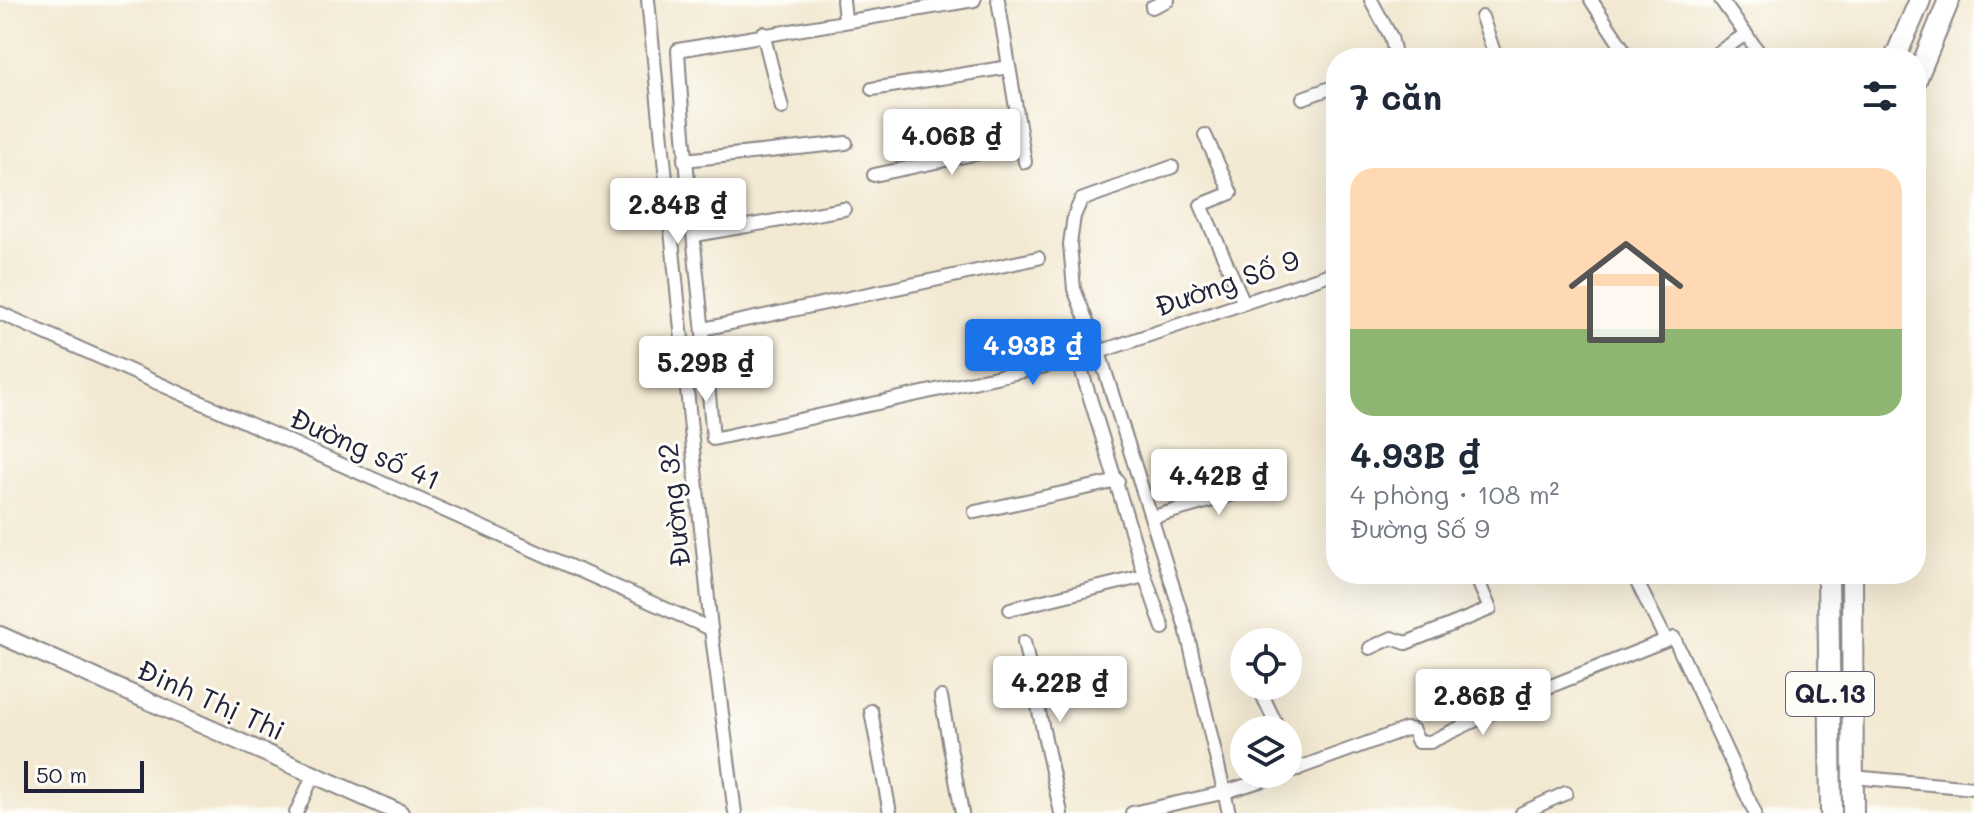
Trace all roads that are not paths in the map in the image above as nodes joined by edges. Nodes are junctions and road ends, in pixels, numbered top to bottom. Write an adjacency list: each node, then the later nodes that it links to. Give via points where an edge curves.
1 (648, 0): 55 (street, Đường 32)
2 (843, 0): 13 (street)
3 (974, 0): 13 (street)
4 (998, 0): 23 (street)
5 (1168, 0): 11 (street)
6 (1371, 0): 16 (street)
7 (1591, 0): 18 (street)
8 (1721, 0): 15 (street)
9 (1920, 0): 21 (highway)
10 (1949, 0): 22 (highway)
11 (1152, 7)
12 (1482, 17): 17 (street)
13 (845, 19): 14 (street)
14 (763, 33): 27 (street); 31 (street, via 678,50)
15 (1746, 34): 19 (street); 20 (street)
16 (1394, 48)
17 (1493, 48)
18 (1622, 48)
19 (1725, 48)
20 (1756, 48)
21 (1899, 48)
22 (1926, 56)
23 (1009, 67): 24 (street); 30 (street)
24 (872, 89)
25 (1326, 90): 26 (street)
26 (1303, 98)
27 (782, 108)
28 (1205, 135): 39 (street, via 1231,193 1201,205)
29 (846, 143): 31 (street)
30 (1022, 144): 32 (street); 34 (street)
31 (684, 160): 36 (street)
32 (1025, 162)
33 (1172, 167): 42 (street, via 1087,196 1077,205 1071,274)
34 (874, 175)
35 (844, 209): 36 (street)
36 (695, 235): 41 (street)
37 (1038, 258): 41 (street)
38 (1326, 275): 39 (street, Đường Số 9)
39 (1244, 303): 42 (street, Đường Số 9)
40 (0, 313): 55 (street, Đường số 41)
41 (703, 329): 43 (street, Đường Số 9, via 713,439)
42 (1099, 352): 43 (street, Đường Số 9); 47 (street)
43 (1078, 359): 44 (street)
44 (1118, 481): 46 (street); 48 (street)
45 (1276, 482): 47 (street)
46 (975, 512)
47 (1153, 517): 67 (street, via 1186,628)
48 (1145, 576): 53 (street); 54 (street)
49 (1479, 584): 59 (street, via 1490,609 1406,643 1392,638)
50 (1639, 584): 57 (street)
51 (1828, 584): 79 (highway, QL.13)
52 (1852, 584): 64 (highway, QL.13)
53 (1010, 609)
54 (1163, 628)
55 (711, 629): 71 (street, Đường 32)
56 (0, 635): 63 (street, Đinh Thị Thi)
57 (1670, 639): 62 (street, via 1526,696 1430,742 1418,742 1413,730 1406,729); 78 (street)
58 (1024, 642): 74 (street)
59 (1370, 648)
60 (941, 697): 73 (street)
61 (871, 711): 72 (street)
62 (1302, 767)
63 (314, 774): 69 (street); 70 (street, Đinh Thị Thi)
64 (1853, 777): 66 (street); 80 (highway, QL.13)
65 (1238, 788): 67 (street)
66 (1974, 788)
67 (1222, 793): 75 (street); 76 (street)
68 (1566, 793): 77 (street)
69 (296, 813)
70 (400, 813)
71 (735, 813)
72 (890, 813)
73 (962, 813)
74 (1061, 813)
75 (1132, 813)
76 (1229, 813)
77 (1522, 813)
78 (1755, 813)
79 (1831, 813)
80 (1853, 813)

